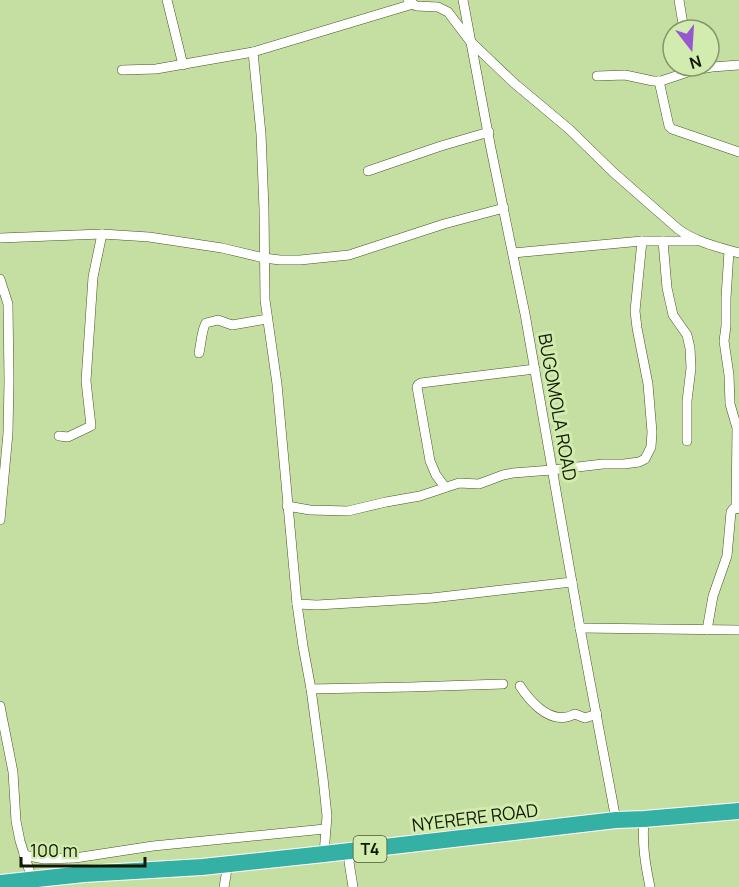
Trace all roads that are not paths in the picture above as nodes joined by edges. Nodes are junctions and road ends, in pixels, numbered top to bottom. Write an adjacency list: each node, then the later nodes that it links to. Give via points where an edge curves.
1 (167, 0): 8 (street)
2 (463, 0): 6 (street, BUGOMOLA ROAD)
3 (679, 0): 5 (street)
4 (410, 2): 6 (street, via 444,9); 7 (street)
5 (682, 18)
6 (470, 41): 15 (street, BUGOMOLA ROAD); 23 (street, via 649,204 678,229)
7 (253, 52): 8 (street); 26 (street, via 261,134)
8 (183, 64): 11 (street)
9 (739, 65): 10 (street)
10 (721, 66)
11 (122, 70)
12 (597, 76): 14 (street, via 625,75)
13 (666, 78): 14 (street)
14 (658, 81): 16 (street, via 672,129)
15 (489, 132): 17 (street); 18 (street, BUGOMOLA ROAD)
16 (739, 152)
17 (368, 171)
18 (504, 208): 25 (street, BUGOMOLA ROAD); 26 (street, via 349,255 280,261)
19 (102, 234): 20 (street); 26 (street, via 192,243); 31 (street, via 93,277 86,381 91,426 68,437)
20 (0, 238)
21 (642, 241): 22 (street); 25 (street); 33 (street, via 635,311 648,384 652,439 649,452 645,459 624,465)
22 (663, 241): 23 (street); 32 (street, via 673,315 687,335 690,348)
23 (700, 241): 24 (street)
24 (734, 252): 36 (street, via 724,341 730,404 737,429)
25 (513, 253): 30 (street, BUGOMOLA ROAD)
26 (264, 258): 28 (street)
27 (0, 279): 37 (street, via 8,304 9,381)
28 (267, 319): 29 (street, via 232,325 218,320 206,323); 35 (street, via 277,384)
29 (200, 352)
30 (535, 369): 33 (street, BUGOMOLA ROAD); 34 (street, via 418,385 430,461)
31 (59, 436)
32 (687, 441)
33 (552, 470): 34 (street, via 513,473 480,484); 38 (street, BUGOMOLA ROAD)
34 (445, 487): 35 (street, via 340,512)
35 (287, 506): 39 (street)
36 (737, 509): 41 (street, via 731,512 727,556 713,596)
37 (0, 520)
38 (572, 582): 39 (street, via 432,598); 40 (street, BUGOMOLA ROAD)
39 (297, 604): 45 (street)
40 (580, 628): 41 (street); 47 (street, BUGOMOLA ROAD)
41 (707, 630): 42 (street)
42 (739, 630)
43 (503, 684): 45 (street)
44 (520, 687): 47 (street, via 535,706 553,715 585,718)
45 (311, 689): 51 (street, via 327,816)
46 (0, 706): 54 (street)
47 (597, 714): 50 (street, BUGOMOLA ROAD)
48 (739, 811): 49 (highway, NYERERE ROAD / T4)
49 (644, 819): 50 (highway, NYERERE ROAD / T4); 61 (street, via 642,839)
50 (616, 820): 52 (highway, NYERERE ROAD / T4)
51 (325, 829): 53 (street); 54 (street, via 75,858)
52 (352, 851): 53 (highway, NYERERE ROAD / T4); 60 (street, via 349,862)
53 (324, 854): 55 (highway, NYERERE ROAD / T4)
54 (24, 855): 56 (street)
55 (228, 864): 57 (highway, NYERERE ROAD / T4); 59 (street)
56 (33, 879): 57 (highway, NYERERE ROAD / T4); 58 (highway, NYERERE ROAD / T4)
57 (83, 881)
58 (0, 882)
59 (224, 887)
60 (353, 887)
61 (650, 887)

